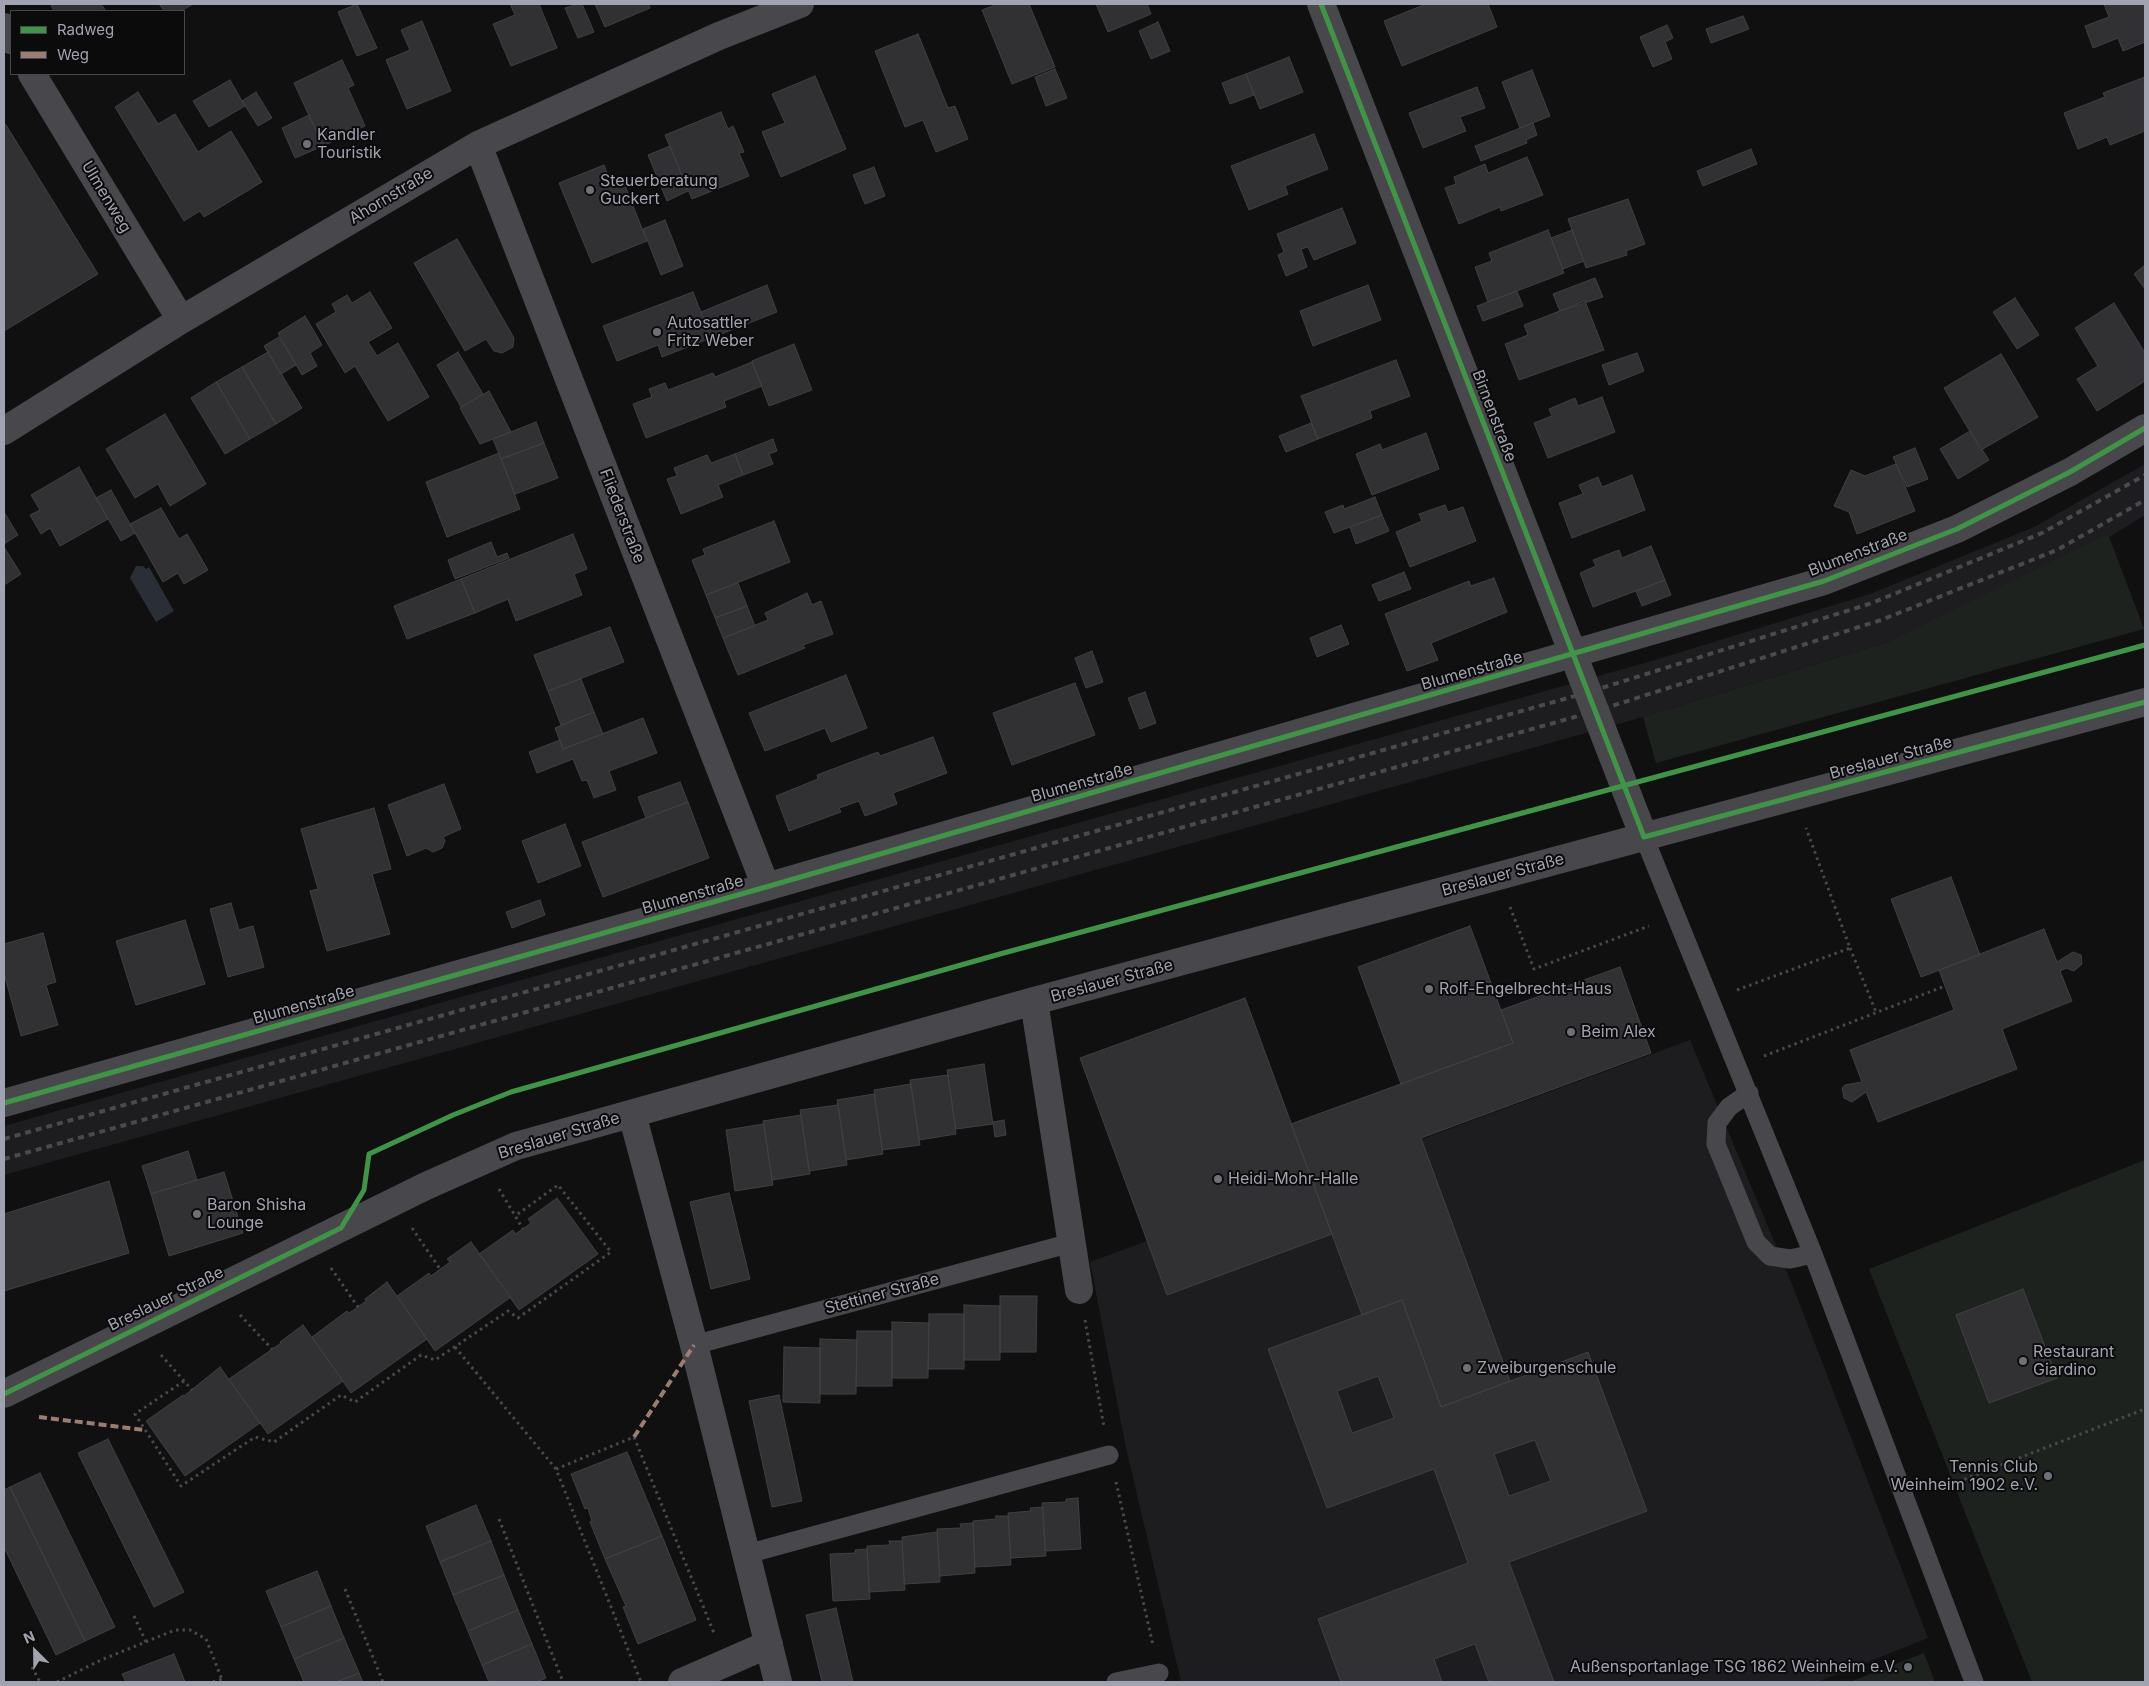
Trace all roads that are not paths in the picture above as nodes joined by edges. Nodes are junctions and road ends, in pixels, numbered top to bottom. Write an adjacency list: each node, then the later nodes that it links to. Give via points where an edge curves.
1 (800, 4): 6 (street, Ahornstraße, via 719,36)
2 (1321, 4): 10 (street, Birnenstraße)
3 (4, 27): 4 (street)
4 (10, 38)
5 (33, 75): 7 (street, Ulmenweg)
6 (478, 145): 7 (street, Ahornstraße); 13 (street, Fliederstraße)
7 (181, 320): 9 (street, Ahornstraße)
8 (2145, 428): 10 (street, Blumenstraße, via 2070,472 1930,539 1824,581)
9 (4, 431)
10 (1573, 655): 12 (street, Birnenstraße); 13 (street, Blumenstraße)
11 (2145, 702): 12 (street, Breslauer Straße)
12 (1644, 837): 14 (street, Breslauer Straße); 15 (lane)
13 (766, 887): 16 (street, Blumenstraße)
14 (1034, 1001): 17 (street, Breslauer Straße); 18 (street, Breslauer Straße)
15 (1749, 1093): 19 (lane); 19 (lane, via 1729,1107 1717,1123 1716,1144 1756,1242 1770,1256 1790,1259)
16 (4, 1103)
17 (632, 1114): 21 (street); 22 (street, Breslauer Straße, via 516,1146 482,1161 394,1201)
18 (1071, 1243): 20 (street, Breslauer Straße); 21 (lane, Stettiner Straße)
19 (1813, 1254): 30 (lane)
20 (1079, 1290)
21 (694, 1345): 24 (street)
22 (4, 1394)
23 (1110, 1455): 24 (lane)
24 (747, 1554): 25 (street)
25 (769, 1644): 27 (street); 28 (street)
26 (1159, 1673): 29 (lane)
27 (682, 1682)
28 (778, 1682)
29 (1116, 1682)
30 (1974, 1682)

